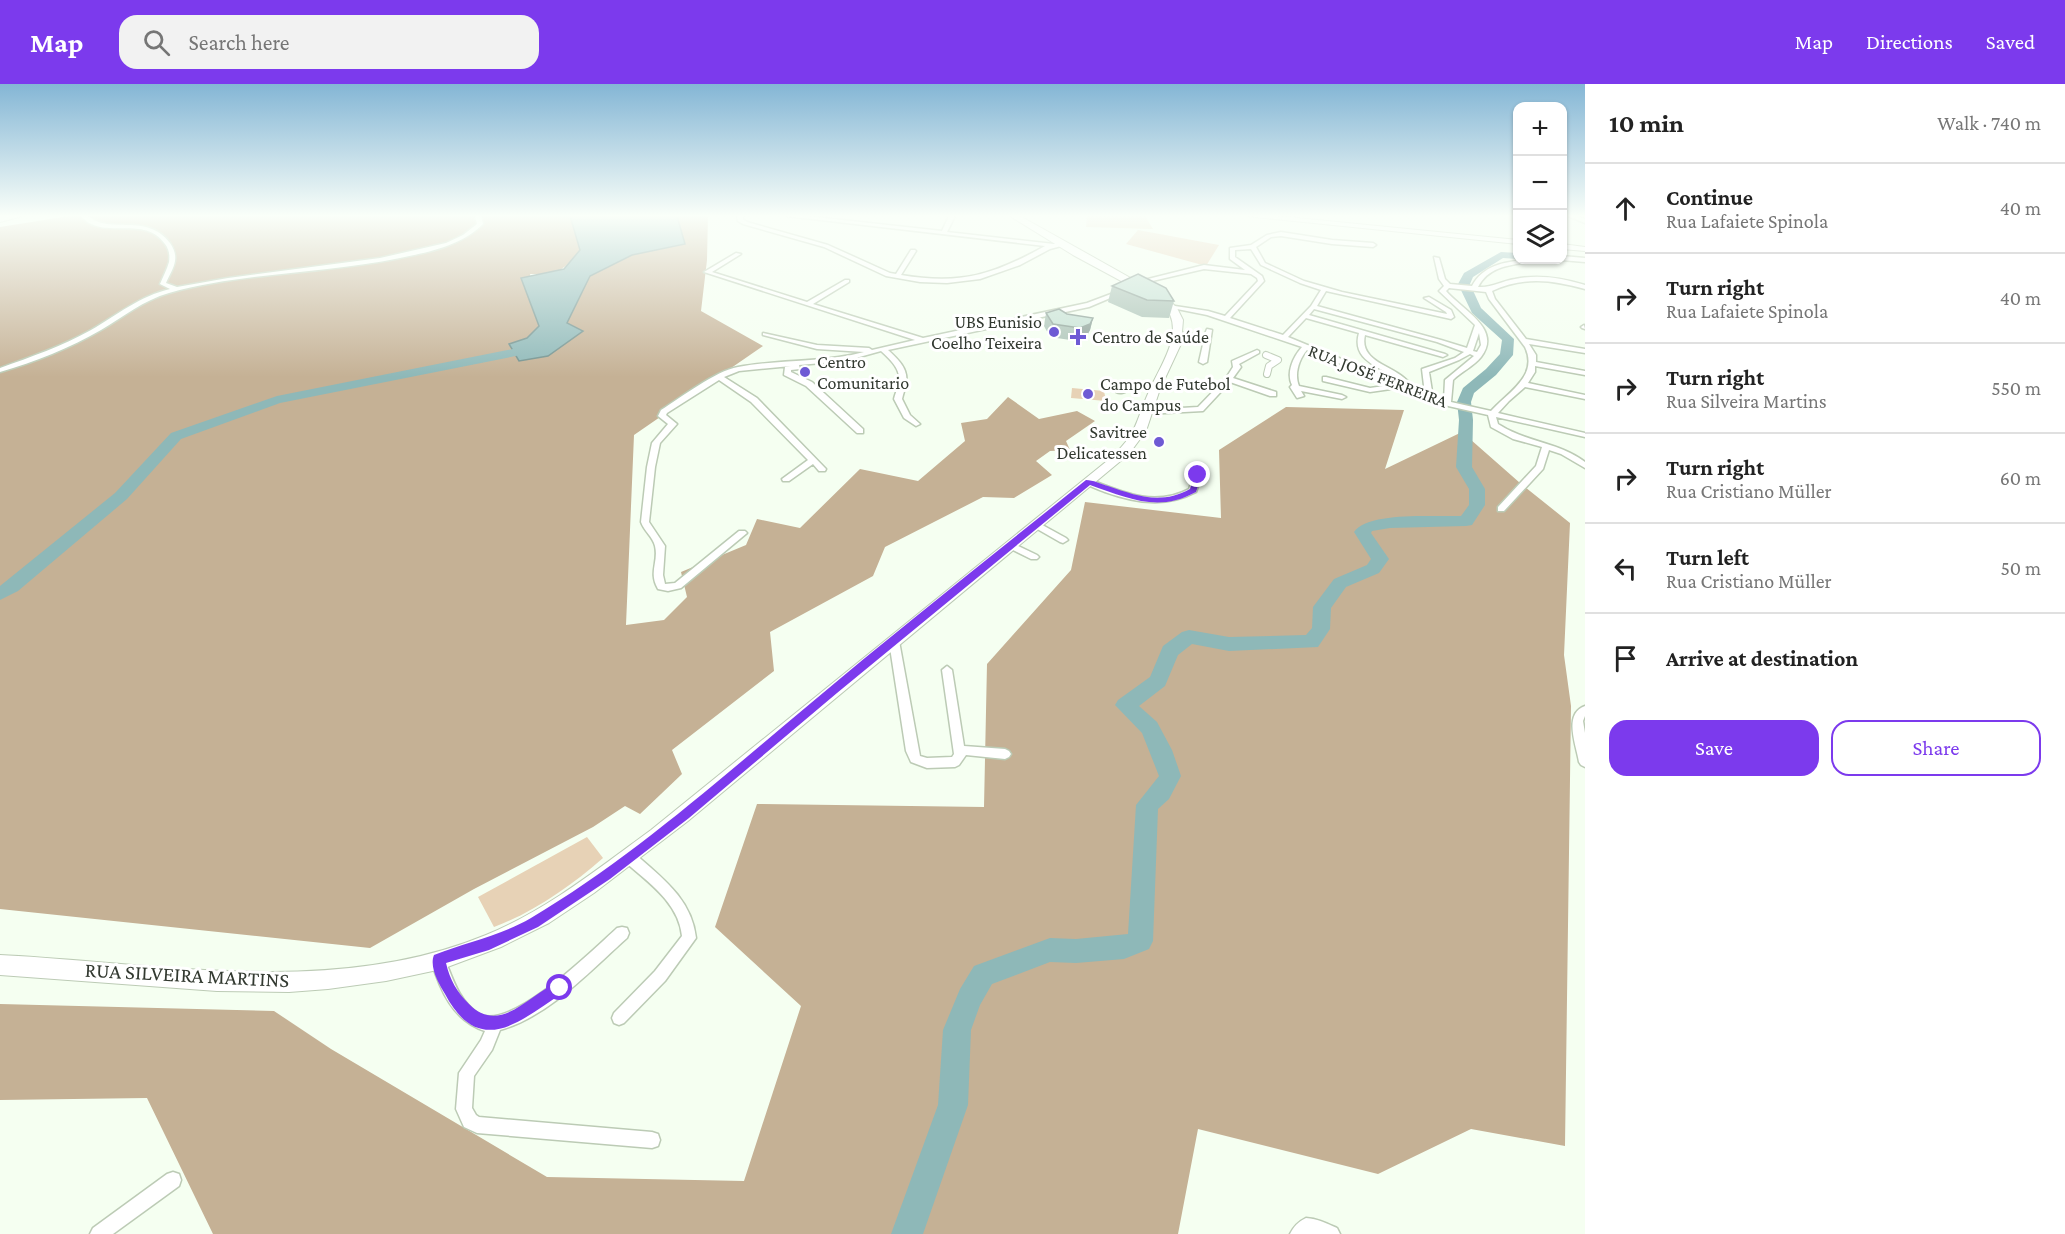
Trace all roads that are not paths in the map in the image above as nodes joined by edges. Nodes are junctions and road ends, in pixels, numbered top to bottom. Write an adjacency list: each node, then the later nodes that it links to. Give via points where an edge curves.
1 (169, 270): 20 (street, via 163,284)
2 (312, 270): 20 (street)
3 (708, 270): 25 (street, via 708,273)
4 (875, 270): 15 (street)
5 (902, 270): 15 (street)
6 (1002, 270): 15 (street, via 978,278 947,281)
7 (1107, 270): 17 (main road)
8 (1192, 270): 17 (street)
9 (1229, 270): 14 (street)
10 (1248, 270): 14 (street)
11 (1275, 270): 22 (street)
12 (1439, 270): 18 (street)
13 (1488, 270): 21 (street)
14 (1251, 272): 29 (street, via 1260,277 1260,283)
15 (897, 277)
16 (847, 280): 25 (street)
17 (1132, 283): 27 (main road); 37 (street, via 1114,296 1089,305)
18 (1448, 286): 21 (street); 30 (street, via 1442,291 1444,294)
19 (1585, 287): 23 (street, via 1527,277)
20 (177, 289): 50 (street, via 154,296 71,342)
21 (1474, 289): 23 (street)
22 (1324, 290): 24 (street, via 1451,317 1449,311); 26 (street)
23 (1489, 290): 38 (street)
24 (1427, 298)
25 (808, 304): 37 (street)
26 (1312, 307): 28 (street); 43 (street)
27 (1174, 308): 29 (street, RUA JOSÉ FERREIRA); 34 (main road, RUA SILVEIRA MARTINS, via 1178,317)
28 (1305, 316): 32 (street); 35 (street)
29 (1226, 319): 35 (street, RUA JOSÉ FERREIRA)
30 (1478, 325): 43 (street); 46 (street, via 1483,339)
31 (1209, 330): 36 (street)
32 (1363, 332): 45 (street); 60 (street, via 1360,346 1364,353 1400,378)
33 (765, 334): 40 (street, via 817,347)
34 (1176, 334): 36 (street); 65 (main road, RUA SILVEIRA MARTINS, via 1172,356)
35 (1284, 338): 39 (street, RUA JOSÉ FERREIRA)
36 (1208, 339): 48 (street)
37 (922, 340): 40 (street)
38 (1523, 341): 41 (street); 49 (street)
39 (1305, 348): 57 (street, RUA JOSÉ FERREIRA); 58 (street, via 1298,356 1292,378)
40 (878, 350): 47 (street); 70 (street, via 893,358 903,374 898,399)
41 (1585, 351)
42 (1257, 352): 54 (street, via 1238,361)
43 (1468, 352): 46 (street); 66 (street, via 1425,371)
44 (1266, 355): 52 (street, via 1278,360 1269,366)
45 (1443, 355)
46 (1479, 355): 67 (street, via 1449,380)
47 (845, 359): 53 (street, via 752,367); 71 (street, via 786,370 808,384)
48 (1203, 362)
49 (1532, 363): 51 (street); 56 (street)
50 (0, 370)
51 (1585, 373)
52 (1267, 374)
53 (719, 377): 74 (street, via 754,400); 82 (street, via 662,414 673,424 656,443 645,522 661,548 657,573 660,583 678,586)
54 (1229, 379): 61 (street); 68 (street, via 1200,409)
55 (1326, 379): 57 (street, via 1370,390)
56 (1523, 384): 64 (street); 69 (street)
57 (1398, 386): 60 (street, RUA JOSÉ FERREIRA)
58 (1294, 387): 62 (street); 63 (street)
59 (1120, 392): 65 (street, via 1139,382)
60 (1413, 393): 66 (street, RUA JOSÉ FERREIRA)
61 (1273, 394)
62 (1300, 396)
63 (1342, 397)
64 (1585, 397)
65 (1152, 399): 68 (street); 68 (street); 79 (main road, RUA SILVEIRA MARTINS, via 1137,438)
66 (1429, 399): 67 (street, RUA JOSÉ FERREIRA)
67 (1447, 404): 69 (street, RUA JOSÉ FERREIRA)
68 (1172, 409)
69 (1492, 415): 72 (street, RUA JOSÉ FERREIRA); 73 (street, via 1494,425 1500,429)
70 (916, 424)
71 (860, 431)
72 (1585, 435)
73 (1546, 447): 75 (street); 80 (street, via 1540,467)
74 (813, 460): 76 (street); 78 (street)
75 (1585, 466)
76 (822, 469)
77 (1198, 475): 79 (street, via 1193,490 1164,501 1133,497)
78 (786, 479)
79 (1088, 482): 81 (main road, RUA SILVEIRA MARTINS)
80 (1501, 509)
81 (1035, 524): 83 (street); 84 (main road, RUA SILVEIRA MARTINS)
82 (742, 533)
83 (1063, 540)
84 (1010, 544): 85 (street); 86 (main road, RUA SILVEIRA MARTINS)
85 (1034, 557)
86 (894, 641): 89 (street, via 915,759 927,763 955,762); 92 (main road, RUA SILVEIRA MARTINS)
87 (948, 670): 89 (street)
88 (1585, 710): 91 (street, via 1577,721)
89 (961, 750): 90 (street)
90 (1005, 754)
91 (1585, 762)
92 (629, 857): 94 (main road, RUA SILVEIRA MARTINS, via 534,923); 96 (street, via 678,904 688,920 689,938 660,976)
93 (622, 933): 97 (street, via 560,988 507,1021)
94 (438, 960): 95 (main road, RUA SILVEIRA MARTINS, via 290,982); 97 (street, via 454,999 472,1017)
95 (0, 965)
96 (619, 1018)
97 (495, 1024): 98 (street, via 487,1045 467,1073 464,1109 470,1121 477,1125)
98 (652, 1140)
99 (172, 1180): 100 (street)
100 (99, 1234)
101 (1299, 1234): 102 (street, via 1312,1227)
102 (1331, 1234)

